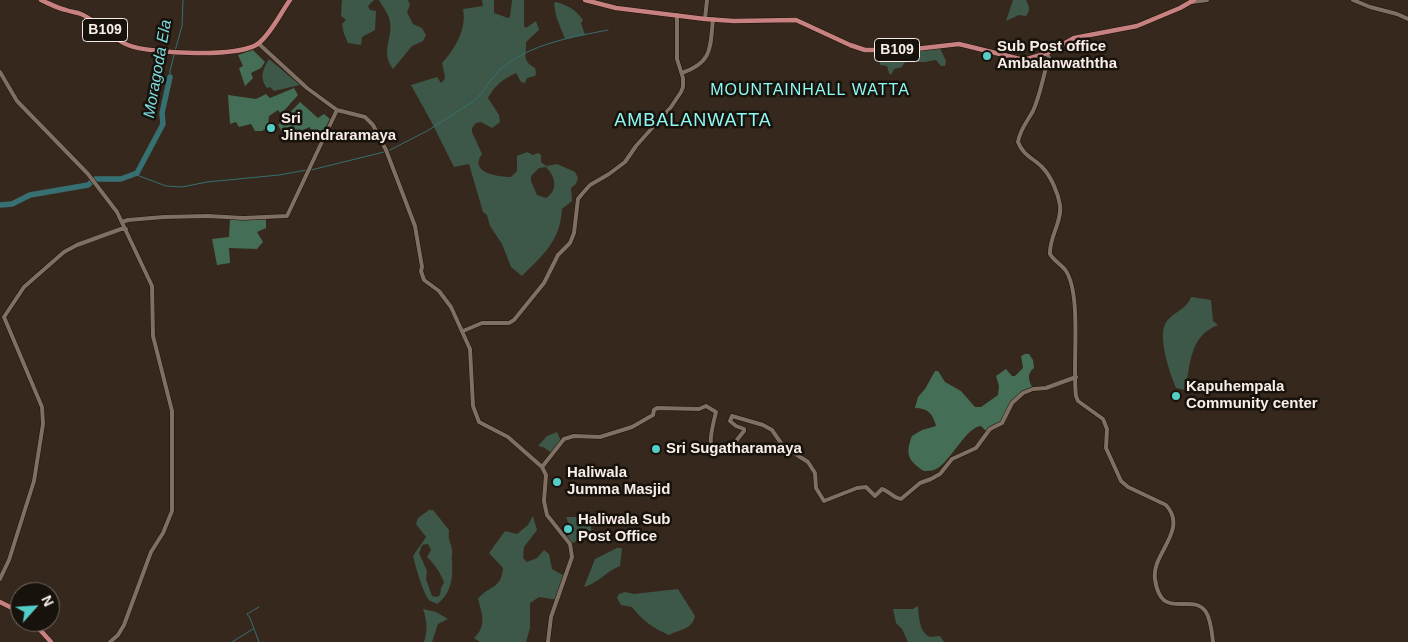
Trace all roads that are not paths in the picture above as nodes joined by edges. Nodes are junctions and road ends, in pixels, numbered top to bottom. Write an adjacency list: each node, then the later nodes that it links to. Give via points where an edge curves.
1 (41, 0): 12 (main road, B109, via 81,14 128,45 144,49 178,53 233,52)
2 (290, 0): 12 (main road)
3 (585, 0): 8 (main road, B109, via 605,6)
4 (707, 0): 9 (street)
5 (1207, 0): 7 (street)
6 (1353, 0): 11 (street)
7 (1193, 1): 13 (main road, B109, via 1137,26 1074,38)
8 (677, 15): 9 (main road, B109); 15 (street, via 677,59)
9 (705, 18): 10 (main road, B109)
10 (713, 19): 13 (main road, B109, via 800,20 865,50 906,50 956,43 1019,60); 15 (street, via 707,56 700,64)
11 (1408, 19)
12 (259, 44): 16 (street, via 307,88)
13 (1047, 53): 20 (street, via 1049,58 1039,93 1018,142 1024,153 1050,177 1060,205 1060,218 1050,254 1066,271 1071,286)
14 (0, 72): 17 (street, via 17,101 88,174)
15 (682, 73): 19 (street, via 681,92 625,162 590,185 578,199 570,243 558,255 544,283 513,320 509,323 482,323)
16 (337, 110): 17 (street, via 287,216 208,216); 19 (street, via 365,117 373,125 415,226 424,280 451,307)
17 (122, 222): 18 (street)
18 (126, 229): 22 (street, via 64,252 24,287 4,317 42,407 43,424 34,481); 25 (street, via 153,291 153,336 172,411 172,511 151,552 124,625)
19 (462, 331): 21 (street, via 470,350 473,406 479,422 508,438)
20 (1076, 377): 21 (street, via 1023,393 1012,403 1002,423 990,430 973,451 952,459 940,474 920,483 901,499 882,490 875,496 866,487 824,501 816,488 816,473 808,462 783,446 772,430 732,416 730,422 744,429 743,434 714,456 712,435 716,412 706,406 699,409 657,408 653,415 632,427 600,437 564,439); 27 (street, via 1078,401 1106,424 1106,448 1121,481 1166,505 1172,514 1172,532 1157,562 1154,578 1161,598 1171,604 1202,608 1209,619)
21 (542, 467): 26 (street, via 546,479 544,502 547,515 570,544 572,557 551,617)
22 (0, 579)
23 (42, 632): 24 (main road)
24 (51, 642)
25 (110, 642)
26 (548, 642)
27 (1213, 642)

